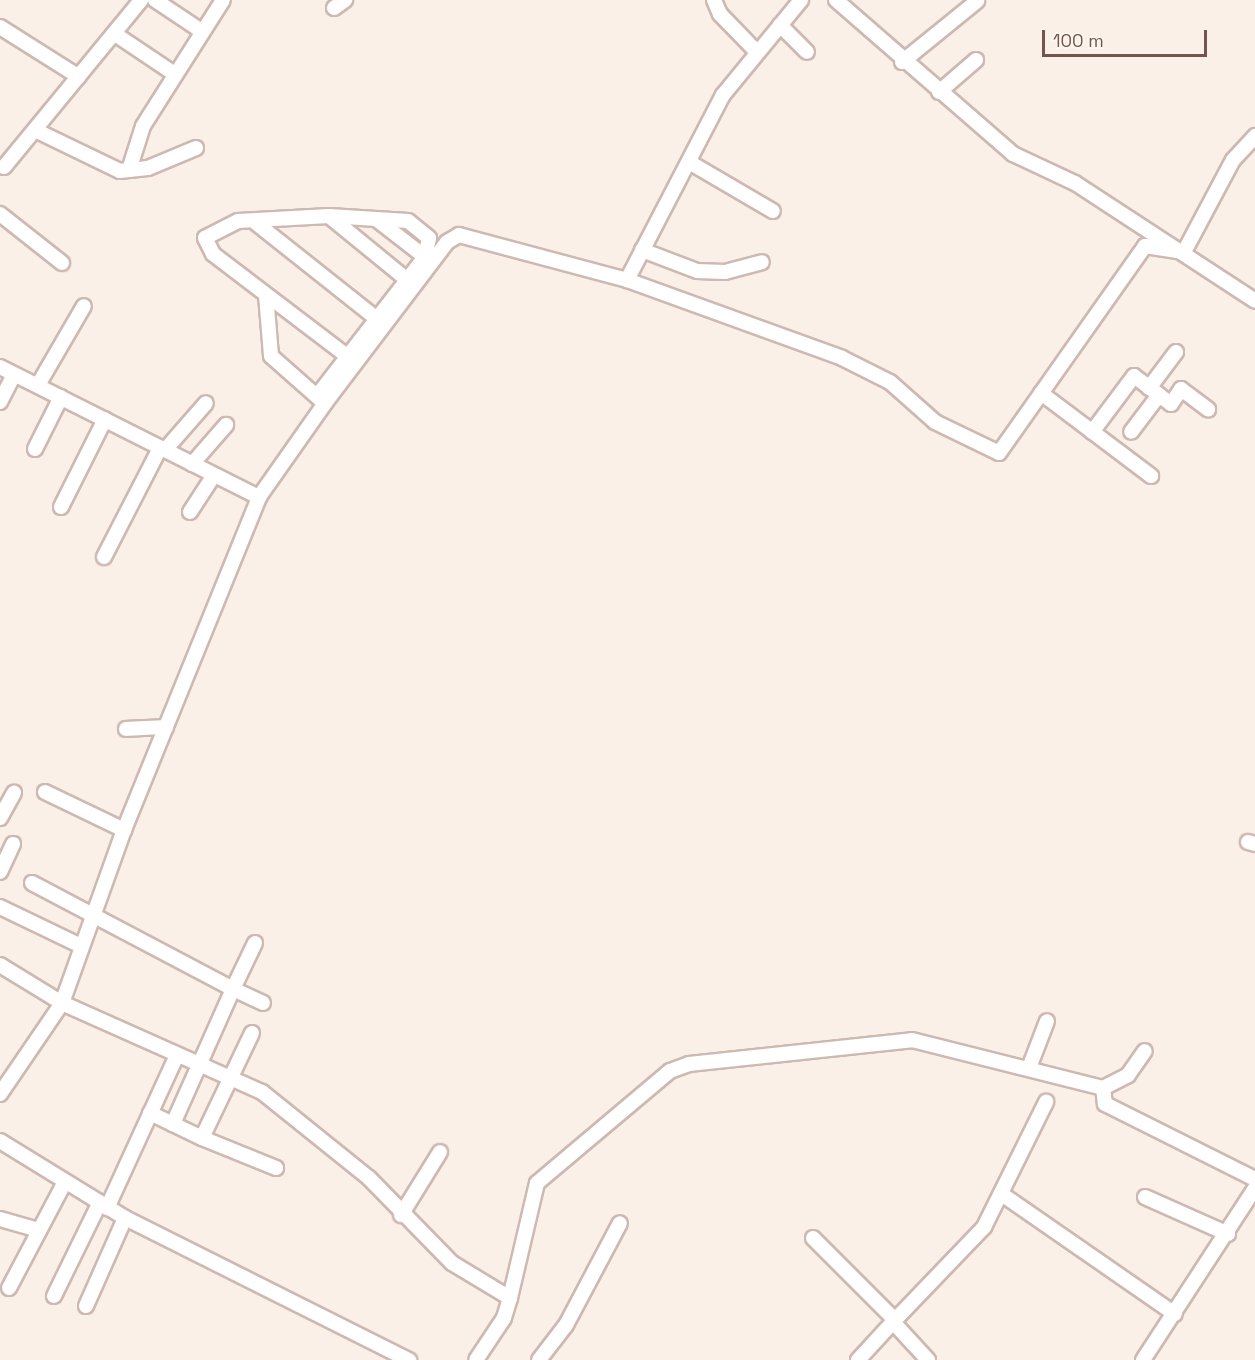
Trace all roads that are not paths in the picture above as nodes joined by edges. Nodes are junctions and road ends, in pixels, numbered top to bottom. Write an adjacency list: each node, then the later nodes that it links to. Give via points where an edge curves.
1 (141, 0): 11 (street)
2 (155, 0): 10 (street)
3 (223, 0): 10 (street)
4 (714, 0): 12 (street, via 720,14)
5 (801, 0): 8 (street)
6 (977, 1): 15 (street)
7 (845, 2): 15 (street)
8 (780, 25): 12 (street); 13 (street)
9 (0, 27): 17 (street)
10 (200, 30): 16 (street)
11 (115, 34): 16 (street); 17 (street)
12 (756, 51): 22 (street, via 723,95)
13 (807, 52)
14 (976, 60): 18 (street)
15 (902, 62): 18 (street)
16 (173, 73): 24 (street, via 143,126)
17 (79, 77): 19 (street)
18 (939, 92): 31 (street, via 1013,154 1075,183)
19 (34, 130): 23 (street); 24 (street, via 106,167)
20 (1255, 136): 31 (street, via 1233,159)
21 (196, 148): 24 (street)
22 (689, 162): 25 (street); 30 (street)
23 (1, 167)
24 (129, 170)
25 (773, 212)
26 (0, 214): 34 (street)
27 (329, 216): 28 (street); 29 (street); 35 (street)
28 (376, 219): 32 (street); 32 (street, via 396,219 420,228 432,242)
29 (256, 222): 37 (street, via 218,228 204,244); 40 (street)
30 (642, 250): 33 (street, via 697,271 725,272); 36 (street)
31 (1184, 252): 38 (street); 47 (street, via 1145,246)
32 (425, 257): 35 (street)
33 (762, 262)
34 (62, 263)
35 (406, 279): 40 (street)
36 (627, 280): 47 (street, via 788,336 890,382 935,422 999,453); 49 (street, via 459,235 447,242)
37 (266, 295): 42 (street); 49 (street, via 271,356)
38 (1255, 301)
39 (84, 306): 45 (street)
40 (377, 319): 42 (street)
41 (1176, 352): 46 (street)
42 (347, 356): 49 (street)
43 (0, 367): 44 (street)
44 (14, 375): 45 (street); 50 (street)
45 (38, 385): 48 (street)
46 (1154, 391): 52 (street, via 1171,404 1181,389); 55 (street, via 1134,376); 56 (street)
47 (1041, 393): 55 (street)
48 (61, 397): 53 (street); 57 (street)
49 (321, 399): 62 (street)
50 (0, 402)
51 (206, 403): 58 (street)
52 (1208, 409)
53 (105, 419): 58 (street); 63 (street)
54 (226, 425): 59 (street)
55 (1092, 432): 61 (street)
56 (1131, 432)
57 (34, 448)
58 (163, 449): 59 (street); 65 (street)
59 (192, 464): 60 (street)
60 (214, 475): 62 (street); 64 (street)
61 (1151, 476)
62 (259, 497): 66 (street)
63 (61, 507)
64 (190, 512)
65 (104, 557)
66 (166, 727): 67 (street); 71 (street)
67 (126, 729)
68 (45, 792): 71 (street)
69 (14, 793): 70 (street)
70 (0, 818)
71 (124, 830): 76 (street)
72 (13, 844): 73 (street)
73 (0, 872)
74 (32, 883): 76 (street)
75 (0, 907): 78 (street)
76 (94, 916): 78 (street); 80 (street)
77 (255, 943): 80 (street)
78 (81, 946): 81 (street)
79 (0, 965): 81 (street)
80 (233, 989): 82 (street); 87 (street)
81 (62, 1003): 86 (street); 91 (street)
82 (263, 1003)
83 (1047, 1021): 88 (street)
84 (252, 1033): 89 (street)
85 (1145, 1051): 90 (street, via 1128,1076)
86 (177, 1055): 87 (street); 93 (street)
87 (202, 1066): 89 (street); 94 (street)
88 (1029, 1068): 90 (street); 114 (street, via 912,1040 689,1064 670,1071 537,1183)
89 (230, 1079): 95 (street); 105 (street, via 269,1097 369,1178)
90 (1102, 1093): 99 (street)
91 (0, 1094)
92 (1046, 1102): 102 (street)
93 (150, 1113): 94 (street); 104 (street)
94 (173, 1124): 95 (street)
95 (202, 1138): 98 (street)
96 (0, 1141): 100 (street)
97 (440, 1152): 105 (street)
98 (276, 1168)
99 (1255, 1179)
100 (65, 1182): 104 (street); 109 (street)
101 (1255, 1188): 110 (street)
102 (1003, 1195): 116 (street); 117 (street, via 984,1227)
103 (1145, 1197): 110 (street)
104 (103, 1206): 106 (street); 113 (street)
105 (401, 1215): 114 (street, via 452,1263)
106 (125, 1218): 115 (street); 118 (street)
107 (0, 1219): 109 (street)
108 (620, 1223): 120 (street, via 566,1325)
109 (39, 1230): 112 (street)
110 (1228, 1234): 116 (street)
111 (813, 1238): 117 (street)
112 (9, 1288)
113 (54, 1296)
114 (510, 1298): 119 (street, via 504,1318)
115 (86, 1306)
116 (1175, 1314): 123 (street)
117 (894, 1321): 121 (street); 122 (street)
118 (409, 1360)
119 (476, 1360)
120 (539, 1360)
121 (858, 1360)
122 (928, 1360)
123 (1143, 1360)

